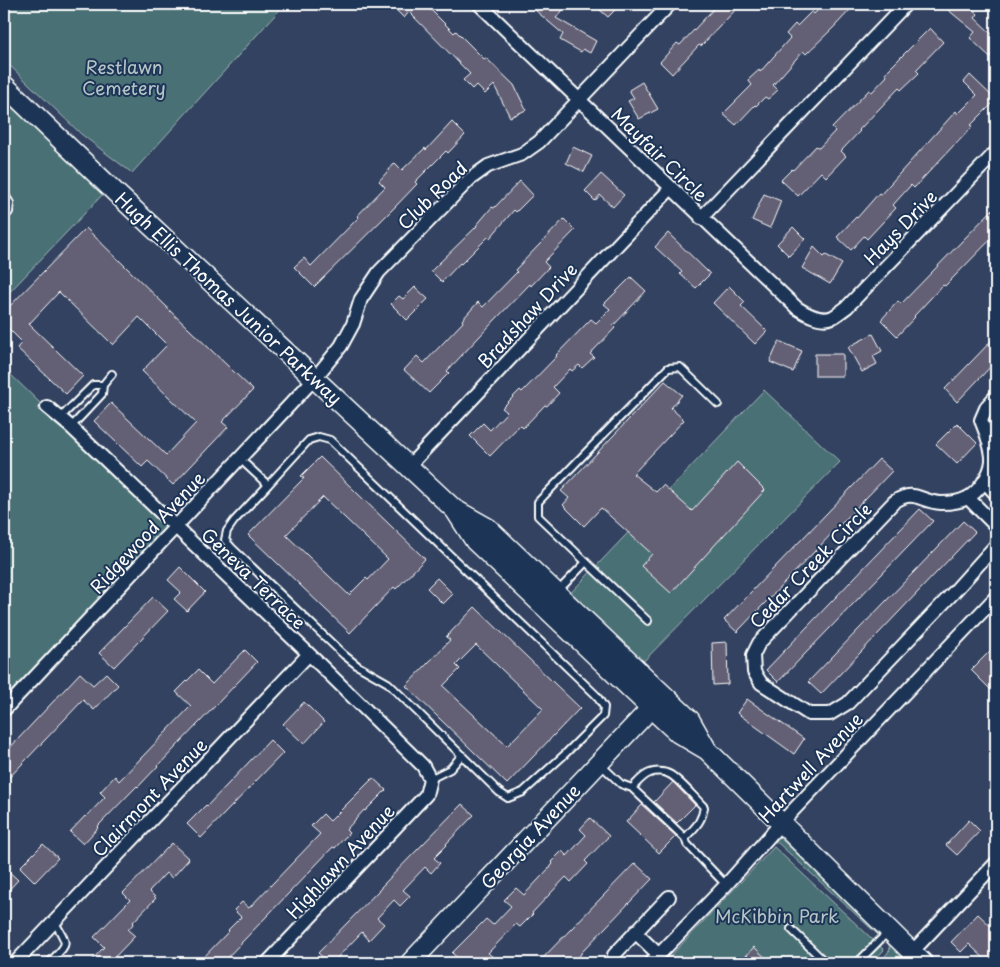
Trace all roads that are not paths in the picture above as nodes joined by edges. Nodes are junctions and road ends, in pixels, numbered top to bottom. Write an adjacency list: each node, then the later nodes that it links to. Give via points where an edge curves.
1 (479, 4): 5 (street, Mayfair Circle)
2 (670, 4): 5 (street, Club Road)
3 (906, 4): 10 (street)
4 (4, 85): 13 (main road, Hugh Ellis Thomas Junior Parkway)
5 (579, 100): 7 (street, Mayfair Circle); 13 (street, Club Road, via 539,142 522,154 488,166 470,179 379,272 361,299 341,346)
6 (996, 152): 11 (street, Hays Drive, via 847,307 833,317)
7 (671, 188): 10 (street, Mayfair Circle); 21 (street, Bradshaw Drive)
8 (4, 194): 9 (lane, via 10,202 9,212)
9 (4, 217)
10 (702, 218): 11 (street, Mayfair Circle, via 797,308)
11 (824, 318)
12 (112, 374): 14 (lane)
13 (315, 378): 20 (street, Ridgewood Avenue); 21 (main road, Hugh Ellis Thomas Junior Parkway)
14 (103, 385): 18 (lane, via 93,385); 19 (lane, via 102,394)
15 (996, 396): 22 (street, via 981,420 992,460)
16 (718, 404): 30 (lane, via 680,367 668,368 538,502 538,516)
17 (47, 408): 18 (street, Geneva Terrace)
18 (60, 418): 19 (street, Geneva Terrace)
19 (71, 427): 28 (street, Geneva Terrace)
20 (240, 459): 23 (lane); 28 (street, Ridgewood Avenue)
21 (409, 466): 26 (main road, Hugh Ellis Thomas Junior Parkway)
22 (984, 481): 24 (street); 25 (street)
23 (268, 484): 38 (lane, via 234,521 227,531 226,540 344,655 388,683); 38 (lane, via 309,440 319,437 330,440 596,695 604,707 603,716 563,756 523,792 508,798)
24 (996, 494)
25 (968, 498): 27 (street); 29 (street, Cedar Creek Circle, via 940,503 910,495 894,502 759,643 753,655 754,672 761,682 809,714 830,714 848,703)
26 (455, 510): 31 (main road, Hugh Ellis Thomas Junior Parkway, via 488,528); 35 (main road, Hugh Ellis Thomas Junior Parkway, via 475,540)
27 (996, 526)
28 (175, 527): 34 (street, Geneva Terrace); 36 (street, Ridgewood Avenue)
29 (996, 545)
30 (586, 562): 31 (lane); 33 (lane)
31 (556, 592): 37 (main road, Hugh Ellis Thomas Junior Parkway, via 690,720)
32 (996, 597): 42 (street, Hartwell Avenue)
33 (648, 621)
34 (309, 654): 40 (street, Geneva Terrace, via 423,766); 47 (street, Clairmont Avenue)
35 (651, 708): 37 (main road, Hugh Ellis Thomas Junior Parkway, via 678,734); 39 (main road, Georgia Avenue)
36 (4, 710)
37 (707, 750): 42 (main road, Hugh Ellis Thomas Junior Parkway)
38 (462, 755): 40 (lane, via 450,769)
39 (599, 763): 41 (lane, via 622,784); 57 (main road, Georgia Avenue)
40 (430, 779): 56 (street, Highlawn Avenue, via 426,795)
41 (632, 788): 43 (lane); 43 (lane, via 650,773 670,774 676,779 704,806 698,825)
42 (782, 822): 45 (street, Hartwell Avenue); 49 (main road, Hugh Ellis Thomas Junior Parkway)
43 (685, 838): 45 (lane)
44 (996, 863): 52 (street)
45 (726, 885): 53 (street, Hartwell Avenue)
46 (669, 897): 50 (street)
47 (54, 921): 54 (street, Clairmont Avenue); 55 (lane, via 66,944)
48 (791, 929): 58 (lane)
49 (889, 931): 52 (main road, Hugh Ellis Thomas Junior Parkway); 59 (lane)
50 (635, 932): 51 (street); 53 (street)
51 (614, 955)
52 (917, 958)
53 (655, 959)
54 (14, 963)
55 (49, 963)
56 (267, 963)
57 (410, 963)
58 (826, 963)
59 (857, 963)

